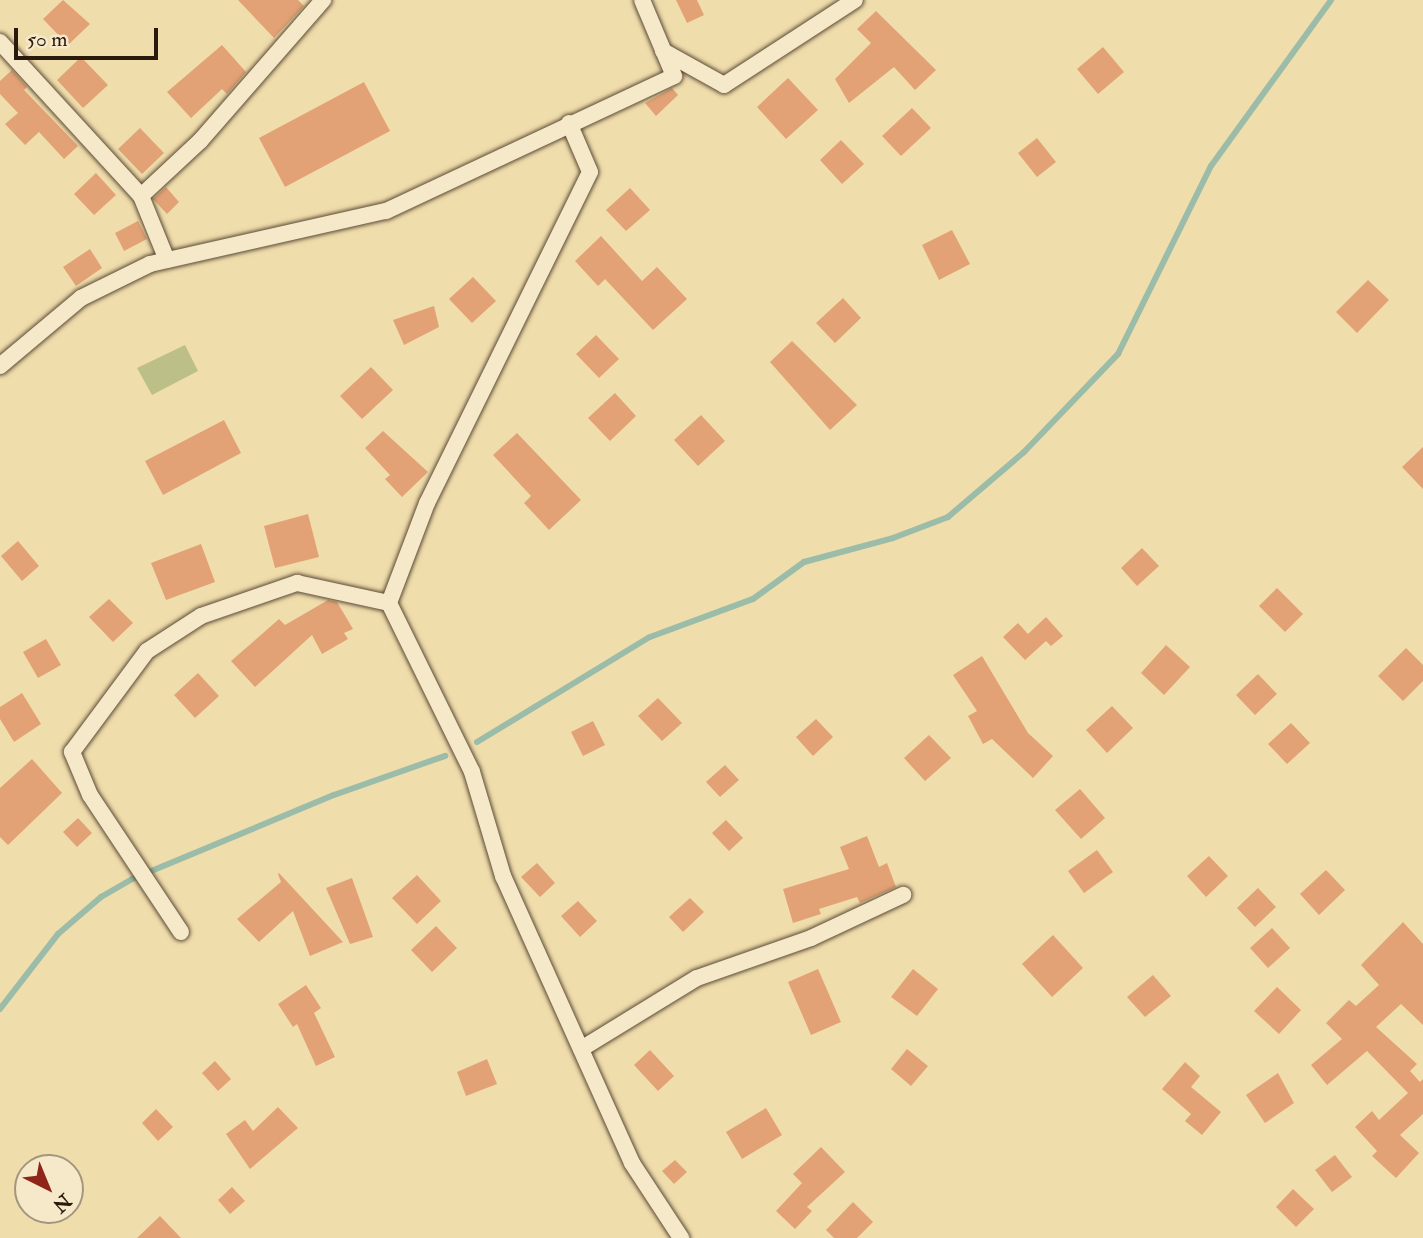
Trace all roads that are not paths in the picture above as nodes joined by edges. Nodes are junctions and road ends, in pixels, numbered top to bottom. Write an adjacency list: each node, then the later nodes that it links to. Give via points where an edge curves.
1 (323, 0): 7 (street, via 201,140)
2 (642, 0): 5 (street)
3 (855, 0): 5 (street, via 724,85)
4 (0, 42): 7 (street)
5 (663, 51): 6 (street, via 674,76)
6 (569, 123): 8 (street, via 386,211); 10 (street, via 590,172 427,503)
7 (141, 196): 8 (street)
8 (167, 260): 9 (street, via 81,298)
9 (0, 366)
10 (389, 603): 12 (street, via 297,583 201,616 147,651 72,751 90,795); 13 (street, via 472,772 503,876)
11 (903, 895): 13 (street, via 811,938 697,978)
12 (181, 932)
13 (581, 1049): 14 (street, via 632,1163)
14 (681, 1238)

